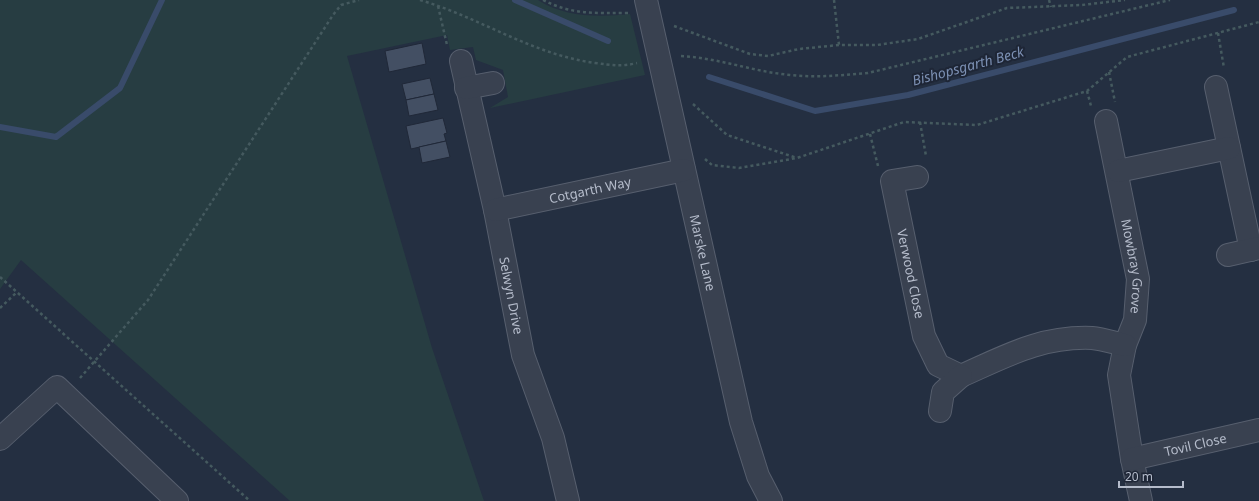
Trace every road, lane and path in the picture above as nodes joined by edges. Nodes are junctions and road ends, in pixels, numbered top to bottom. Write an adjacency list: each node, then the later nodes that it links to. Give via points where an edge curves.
1 (344, 0): 9 (path)
2 (359, 0): 9 (path)
3 (420, 0): 10 (path)
4 (543, 0): 12 (path, via 559,8 594,13 638,13)
5 (834, 0): 15 (path)
6 (1049, 0): 11 (path)
7 (1124, 0): 11 (path)
8 (1170, 0): 16 (path, via 868,73 791,75 706,58)
9 (341, 5): 42 (path, via 148,300)
10 (438, 5): 17 (path); 18 (path, via 531,46 575,60 622,67)
11 (1051, 6): 15 (path, via 1006,8 918,39 877,45)
12 (648, 9): 15 (path, via 750,54 768,56 799,49); 32 (street, Marske Lane)
13 (1259, 22): 14 (path)
14 (1218, 33): 19 (path, via 1127,57); 20 (path)
15 (839, 45)
16 (676, 56)
17 (455, 57): 22 (street, Selwyn Drive)
18 (642, 61)
19 (1109, 72): 24 (path); 25 (path, via 1087,91 977,125)
20 (1221, 79): 27 (street)
21 (493, 82): 22 (street)
22 (466, 88): 35 (street, Selwyn Drive)
23 (693, 104): 30 (path, via 727,135)
24 (1111, 112): 33 (street, Mowbray Grove)
25 (920, 122): 26 (path, via 904,122); 29 (path)
26 (870, 134): 30 (path); 31 (path)
27 (1229, 148): 33 (street); 36 (street)
28 (701, 156): 30 (path, via 712,165 739,168)
29 (926, 156)
30 (797, 158)
31 (878, 166)
32 (684, 170): 35 (street, Cotgarth Way); 51 (street, Marske Lane, via 741,422 758,476)
33 (1118, 171): 41 (street, Mowbray Grove, via 1138,279 1135,320)
34 (917, 177): 43 (street, Verwood Close, via 892,181 924,336 938,365)
35 (495, 210): 50 (street, Selwyn Drive, via 523,355 553,438)
36 (1255, 249): 37 (street)
37 (1228, 255)
38 (0, 277): 39 (path)
39 (16, 293): 40 (path); 42 (path)
40 (0, 308)
41 (1126, 345): 43 (street, via 1093,338 1061,339 1026,347); 47 (street, Mowbray Grove, via 1119,375)
42 (93, 362): 49 (path)
43 (961, 376): 44 (street, via 943,392)
44 (940, 411)
45 (1259, 430): 47 (street, Tovil Close)
46 (0, 439): 48 (street, via 57,387)
47 (1132, 459): 52 (street, Mowbray Grove)
48 (177, 501)
49 (250, 501)
50 (568, 501)
51 (771, 501)
52 (1141, 501)

